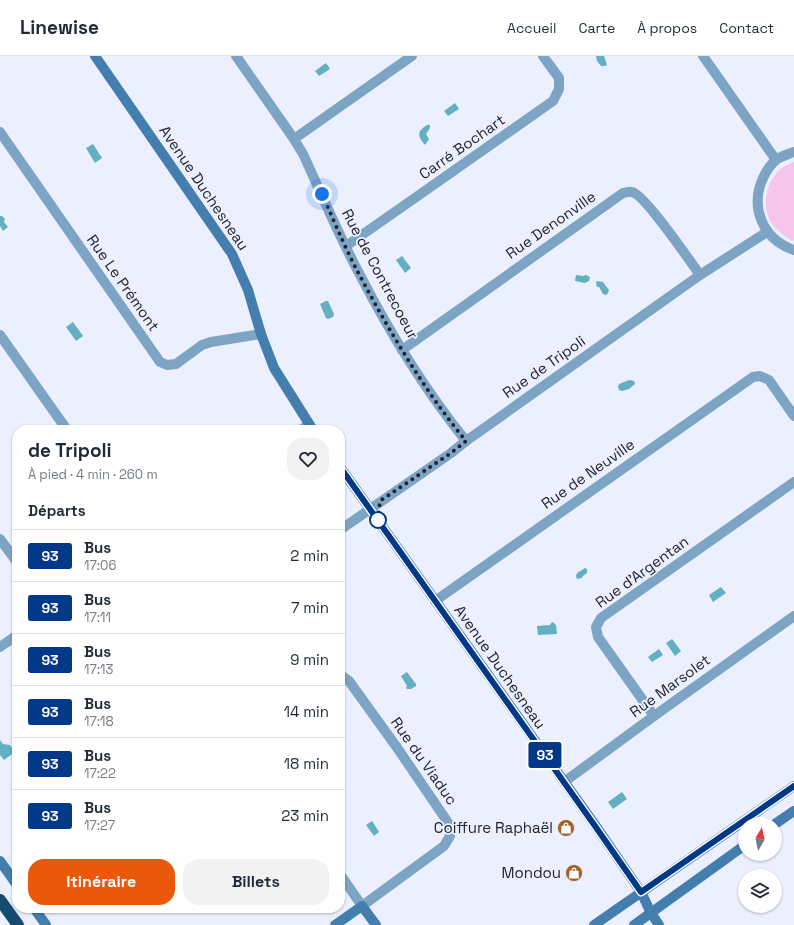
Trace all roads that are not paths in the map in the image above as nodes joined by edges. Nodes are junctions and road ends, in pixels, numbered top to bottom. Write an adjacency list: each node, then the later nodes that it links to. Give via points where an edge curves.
1 (95, 56): 14 (street, Avenue Duchesneau, via 232,254 248,290)
2 (236, 56): 7 (street, Rue de Contrecoeur)
3 (412, 56): 7 (street)
4 (543, 56): 11 (street, Carré Bochart, via 559,78 559,89 553,101)
5 (703, 56): 9 (street)
6 (0, 132): 14 (street, Rue Le Prémont, via 160,362 167,365 176,364 202,345)
7 (294, 139): 11 (street, Rue de Contrecoeur)
8 (794, 152): 9 (street)
9 (776, 160): 10 (street, via 759,185 759,217)
10 (767, 232): 12 (street, via 778,243); 13 (street, Rue de Tripoli)
11 (346, 246): 16 (street, Rue de Contrecoeur)
12 (794, 250)
13 (700, 275): 16 (street, Rue Denonville, via 639,196 632,192 623,193); 20 (street, Rue de Tripoli)
14 (261, 334): 19 (street, Avenue Duchesneau, via 274,368)
15 (0, 335): 18 (street)
16 (402, 350): 20 (street, Rue de Contrecoeur)
17 (794, 416): 27 (street, Rue de Neuville, via 769,380 760,376 753,377)
18 (63, 425)
19 (306, 425)
20 (466, 441): 23 (street, Rue de Tripoli)
21 (345, 474): 23 (street, Avenue Duchesneau)
22 (794, 482): 32 (street, Rue d'Argentan, via 601,618 596,628 598,637)
23 (370, 508): 24 (street, Rue de Tripoli); 27 (street, Avenue Duchesneau)
24 (345, 526)
25 (0, 539): 26 (street)
26 (12, 555)
27 (435, 601): 33 (street, Avenue Duchesneau)
28 (794, 616): 32 (street, Rue Marsolet)
29 (12, 639): 30 (street)
30 (0, 647)
31 (345, 678): 43 (street, Rue du Viaduc, via 449,824 450,836 444,846)
32 (654, 716): 33 (street, Rue Marsolet)
33 (564, 782): 41 (street, Avenue Duchesneau)
34 (794, 786): 41 (street)
35 (794, 811): 36 (street)
36 (782, 819)
37 (738, 850): 45 (street)
38 (0, 861): 39 (street)
39 (12, 878)
40 (345, 881): 43 (street)
41 (641, 892): 45 (street, Avenue Duchesneau); 50 (street)
42 (0, 900): 46 (highway)
43 (362, 906): 48 (street); 49 (street)
44 (38, 913): 47 (street)
45 (651, 913): 51 (street); 52 (street, Avenue Duchesneau)
46 (18, 925)
47 (46, 925)
48 (336, 925)
49 (376, 925)
50 (594, 925)
51 (634, 925)
52 (659, 925)

